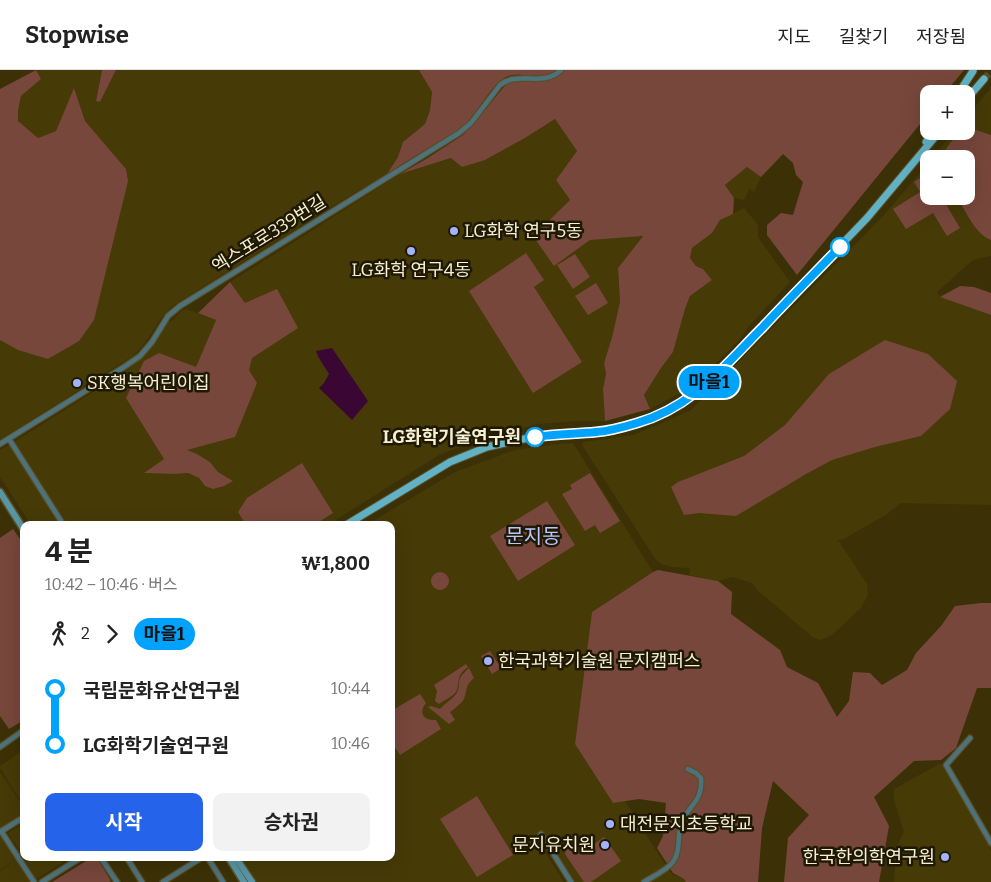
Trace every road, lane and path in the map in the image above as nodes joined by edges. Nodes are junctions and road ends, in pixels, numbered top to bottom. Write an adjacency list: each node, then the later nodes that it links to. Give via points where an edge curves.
1 (561, 70): 9 (street, 엑스포로339번길, via 548,78 519,77 505,81 459,134 180,306 168,316 140,356)
2 (973, 71): 4 (main road)
3 (984, 79): 5 (main road)
4 (964, 85)
5 (975, 90)
6 (927, 140): 8 (main road)
7 (933, 140): 8 (main road)
8 (910, 168): 13 (main road, via 868,218 723,368 677,406 656,417 622,427 553,434 487,447 450,462)
9 (8, 439): 10 (street, 엑스포로339번길); 12 (street)
10 (0, 444)
11 (0, 492): 14 (main road)
12 (61, 521)
13 (353, 521)
14 (20, 524)
15 (20, 733): 17 (street)
16 (970, 738): 22 (street, via 946,766)
17 (0, 747)
18 (688, 769): 41 (street, via 701,778 701,791 682,823 676,856 670,865)
19 (20, 820): 20 (street)
20 (1, 832): 23 (street)
21 (542, 834): 40 (street)
22 (991, 843)
23 (20, 861)
24 (20, 861): 32 (street)
25 (75, 861): 33 (street)
26 (103, 861): 34 (street)
27 (129, 861): 35 (street)
28 (196, 861): 36 (street)
29 (210, 861): 37 (street)
30 (231, 861): 38 (main road)
31 (238, 861): 39 (main road)
32 (34, 882)
33 (42, 882)
34 (116, 882)
35 (142, 882)
36 (163, 882)
37 (223, 882)
38 (244, 882)
39 (252, 882)
40 (571, 882)
41 (644, 882)

